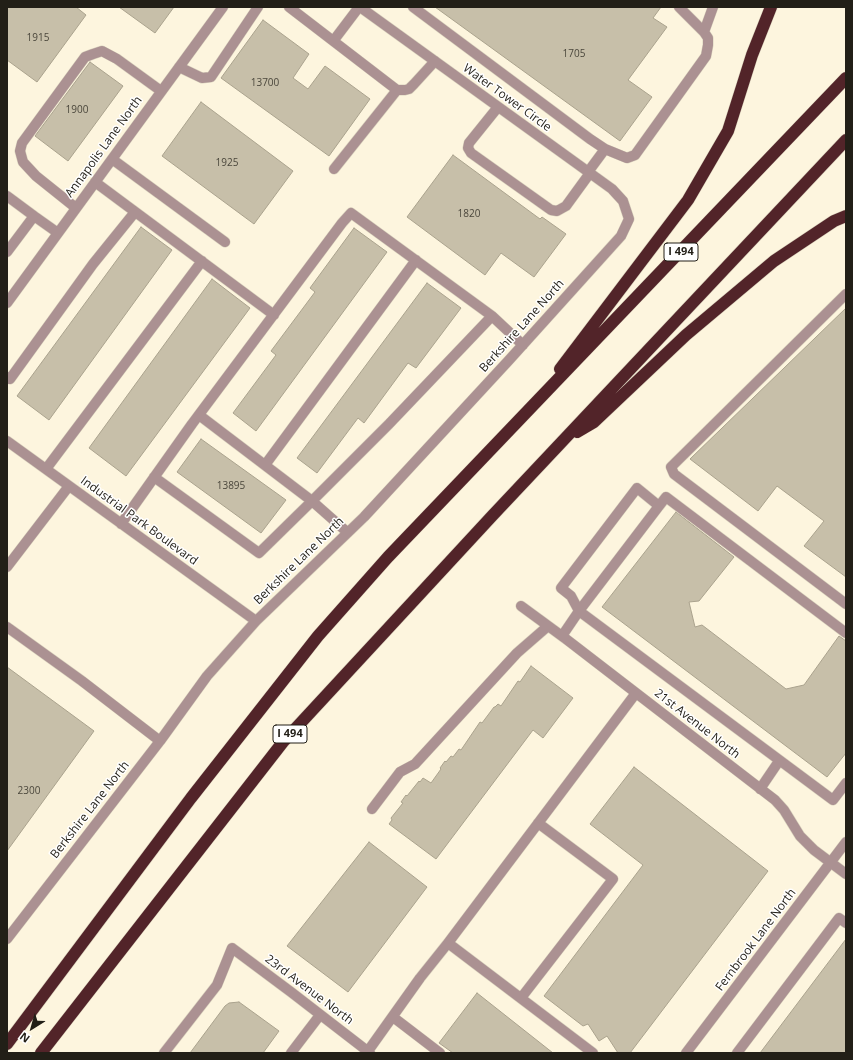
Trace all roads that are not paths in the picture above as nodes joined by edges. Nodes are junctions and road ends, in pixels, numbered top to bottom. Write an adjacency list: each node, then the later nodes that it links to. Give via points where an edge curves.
1 (223, 7): 12 (street, Annapolis Lane North)
2 (258, 7): 12 (street, via 211,77 202,78)
3 (289, 7): 10 (street)
4 (359, 7): 10 (street); 11 (street, Water Tower Circle)
5 (414, 7): 18 (street)
6 (679, 7): 9 (street)
7 (713, 7): 9 (street)
8 (771, 7): 41 (highway, via 752,55 728,131 688,200 572,353)
9 (704, 32): 18 (street, via 708,38 706,56 635,155 627,158)
10 (334, 40): 14 (street)
11 (435, 61): 14 (street, via 409,89); 16 (street, Water Tower Circle)
12 (179, 67): 15 (street, Annapolis Lane North)
13 (846, 78): 41 (highway, I 494, via 560,379)
14 (397, 90): 20 (street)
15 (161, 91): 19 (street, Annapolis Lane North); 24 (street, via 102,51 89,55 22,143 22,162)
16 (498, 107): 21 (street, Water Tower Circle); 21 (street, via 469,143 468,148 471,152 551,210 557,211 566,206)
17 (846, 140): 42 (highway, I 494)
18 (605, 149): 21 (street)
19 (112, 159): 22 (street, Annapolis Lane North); 30 (street)
20 (334, 169)
21 (589, 173): 28 (street, Water Tower Circle, via 612,189 623,201)
22 (95, 182): 24 (street, Annapolis Lane North); 25 (street)
23 (7, 196): 26 (street)
24 (76, 208): 29 (street, Annapolis Lane North)
25 (135, 212): 33 (street); 39 (street, via 93,264 10,379)
26 (34, 216): 29 (street); 31 (street)
27 (846, 216): 42 (highway, via 834,221 774,261 686,335 594,422)
28 (629, 218): 38 (street, Berkshire Lane North, via 621,236)
29 (58, 233): 35 (street, Annapolis Lane North)
30 (225, 242)
31 (7, 252)
32 (416, 260): 36 (street, via 351,213); 37 (street); 44 (street)
33 (202, 261): 36 (street); 45 (street)
34 (846, 294): 53 (street, via 671,467 674,474)
35 (7, 303)
36 (274, 315): 40 (street)
37 (492, 316): 38 (street); 48 (street)
38 (523, 345): 51 (street, Berkshire Lane North)
39 (7, 377)
40 (199, 415): 44 (street); 46 (street)
41 (514, 424): 77 (highway, I 494, via 388,557 313,642 186,805)
42 (566, 438): 79 (highway, I 494, via 283,742)
43 (7, 441): 45 (street, Industrial Park Boulevard)
44 (265, 465): 48 (street)
45 (46, 469): 47 (street, Industrial Park Boulevard)
46 (154, 477): 48 (street, via 259,553); 50 (street)
47 (68, 486): 50 (street, Industrial Park Boulevard); 52 (street)
48 (312, 501): 51 (street)
49 (659, 506): 55 (street); 55 (street, via 637,488 608,525 561,588 571,596); 59 (street, via 666,497)
50 (121, 524): 56 (street, Industrial Park Boulevard)
51 (348, 532): 56 (street, Berkshire Lane North)
52 (7, 568)
53 (846, 604)
54 (520, 606): 57 (street, 21st Avenue North)
55 (579, 611): 60 (street); 63 (street)
56 (256, 621): 62 (street, Berkshire Lane North, via 207,676)
57 (548, 626): 60 (street, 21st Avenue North); 66 (street, via 517,653 415,764 400,772)
58 (7, 627): 62 (street)
59 (846, 633)
60 (562, 636): 61 (street, 21st Avenue North)
61 (636, 693): 65 (street, 21st Avenue North); 67 (street)
62 (160, 741): 72 (street, Berkshire Lane North)
63 (779, 761): 64 (street, via 833,800); 65 (street)
64 (846, 783)
65 (760, 788): 69 (street, 21st Avenue North, via 784,810 800,836)
66 (372, 809)
67 (538, 823): 73 (street); 74 (street, via 613,879)
68 (846, 842): 69 (street, Fernbrook Lane North)
69 (831, 862): 70 (street, 21st Avenue North); 84 (street, Fernbrook Lane North)
70 (846, 874)
71 (846, 923): 85 (street, via 839,918)
72 (7, 939)
73 (448, 943): 74 (street); 76 (street)
74 (520, 998): 83 (street)
75 (320, 1014): 78 (street, 23rd Avenue North); 80 (street, 23rd Avenue North, via 232,948 217,985); 81 (street)
76 (393, 1017): 78 (street); 82 (street)
77 (7, 1044)
78 (369, 1052)
79 (41, 1053)
80 (164, 1053)
81 (291, 1053)
82 (440, 1053)
83 (593, 1053)
84 (686, 1053)
85 (737, 1053)

